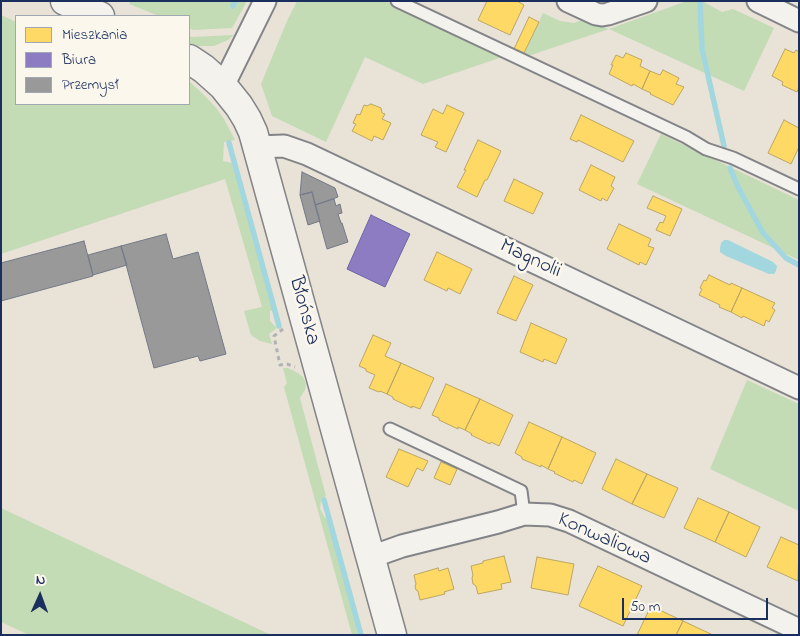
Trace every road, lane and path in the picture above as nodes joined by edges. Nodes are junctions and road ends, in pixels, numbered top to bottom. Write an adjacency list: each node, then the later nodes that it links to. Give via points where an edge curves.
1 (65, 1): 7 (street)
2 (265, 1): 10 (street)
3 (396, 1): 12 (lane, via 706,149)
4 (568, 1): 5 (street, via 602,15)
5 (646, 1)
6 (758, 1): 8 (street)
7 (98, 15)
8 (799, 21)
9 (190, 60): 10 (street, Błońska)
10 (223, 86): 11 (street, Błońska, via 247,118)
11 (258, 147): 15 (street, Magnolii, via 284,146 307,154); 18 (street, Błońska)
12 (799, 189)
13 (274, 340): 14 (path)
14 (280, 363)
15 (799, 388)
16 (390, 429): 17 (lane, via 521,492)
17 (524, 514): 18 (street, Konwaliowa); 19 (street, Konwaliowa, via 550,515 569,521)
18 (371, 556): 20 (street, Błońska)
19 (799, 630)
20 (392, 635)

